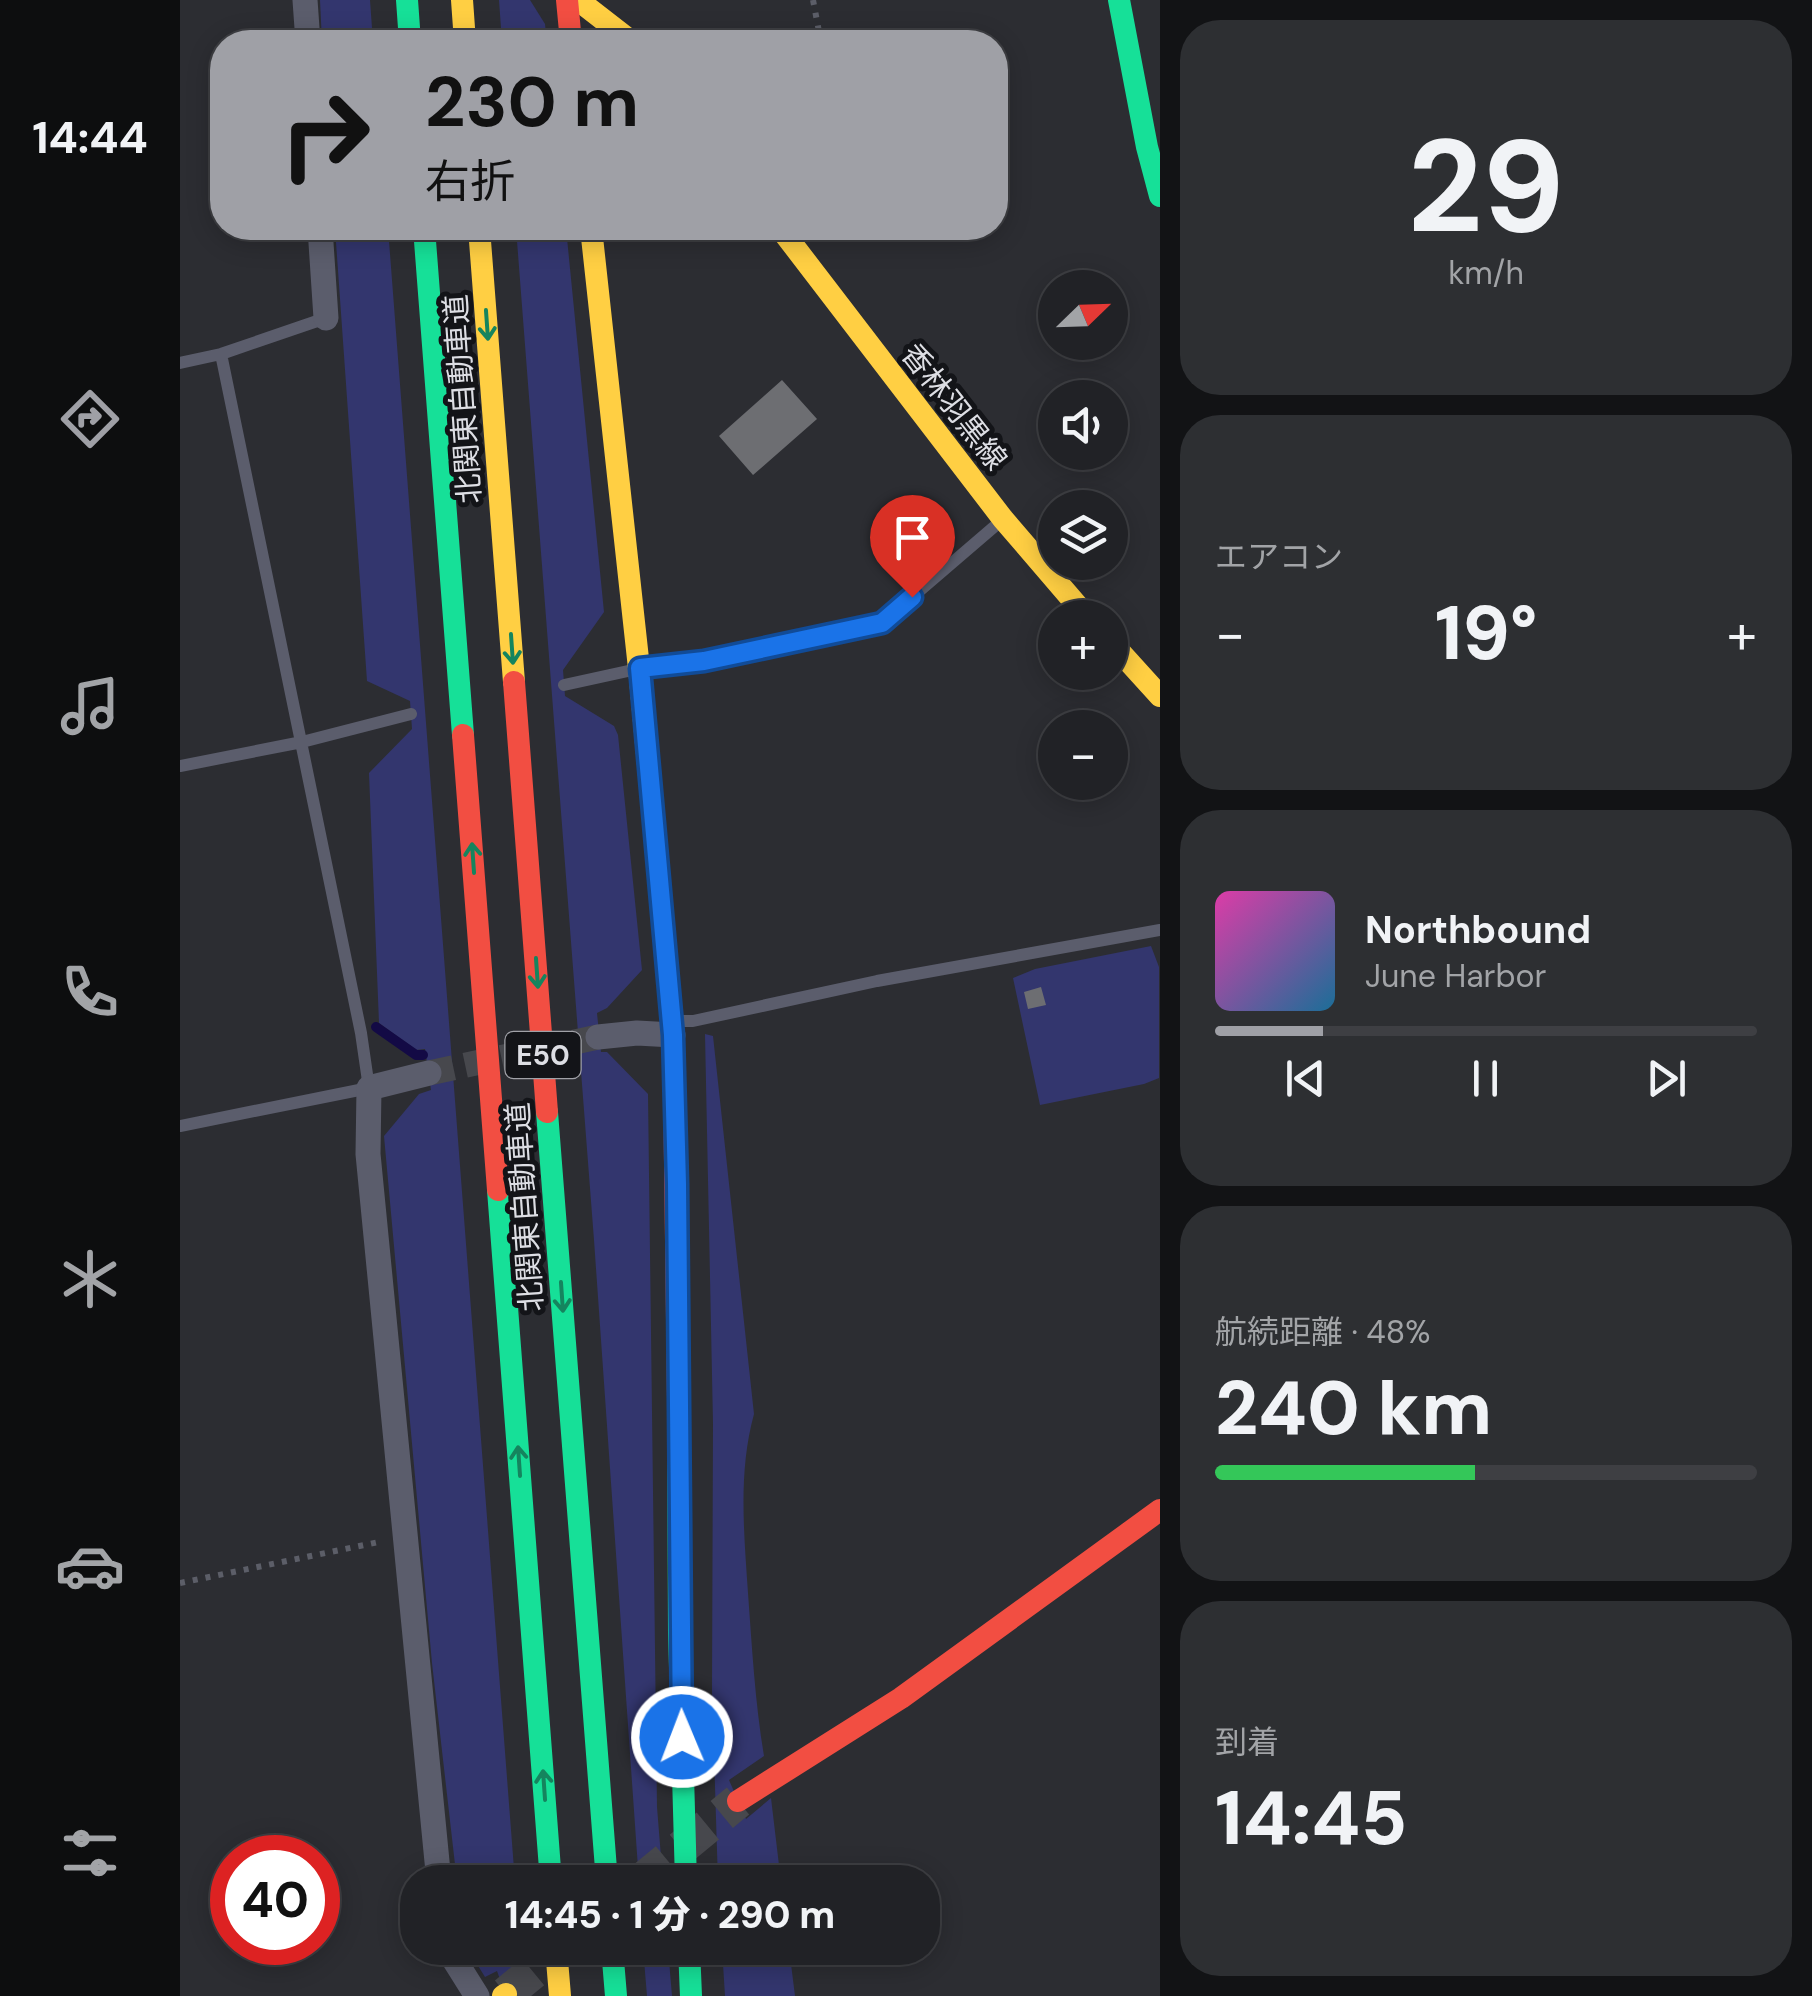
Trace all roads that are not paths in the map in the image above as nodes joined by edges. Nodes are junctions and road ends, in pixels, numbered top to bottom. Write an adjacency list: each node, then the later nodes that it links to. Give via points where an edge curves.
1 (305, 0): 7 (street)
2 (407, 0): 8 (main road)
3 (462, 0): 9 (main road)
4 (566, 0): 10 (main road)
5 (578, 0): 11 (main road)
6 (1119, 0): 12 (main road)
7 (307, 30)
8 (409, 30)
9 (464, 30)
10 (570, 30)
11 (617, 30)
12 (1160, 196)
13 (321, 240): 18 (street)
14 (425, 240): 39 (main road, 北関東自動車道 / E50, one-way to 14)
15 (481, 240): 40 (main road, 北関東自動車道 / E50, one-way to 40)
16 (591, 240): 24 (main road)
17 (789, 240): 21 (main road, 香林羽黒線)
18 (326, 318): 19 (lane)
19 (221, 354): 20 (lane); 28 (lane)
20 (180, 363)
21 (1003, 520): 22 (main road, 香林羽黒線); 24 (lane, via 882,623)
22 (1072, 600)
23 (1128, 661): 26 (main road)
24 (640, 668): 25 (lane); 31 (main road)
25 (564, 685)
26 (1160, 696)
27 (411, 714): 28 (lane)
28 (302, 742): 29 (lane); 34 (lane)
29 (180, 766)
30 (1160, 930): 31 (lane, via 876,981)
31 (672, 1028): 32 (street); 41 (main road)
32 (598, 1037)
33 (429, 1073): 34 (street)
34 (368, 1088): 35 (lane); 38 (street, via 368,1154)
35 (180, 1126)
36 (1160, 1510): 37 (main road, via 902,1698)
37 (738, 1801)
38 (436, 1865)
39 (550, 1865)
40 (606, 1865)
41 (686, 1865)
42 (458, 1965): 46 (street)
43 (557, 1965): 47 (main road)
44 (613, 1965): 48 (main road)
45 (690, 1965): 49 (main road)
46 (478, 1996)
47 (560, 1996)
48 (616, 1996)
49 (691, 1996)

